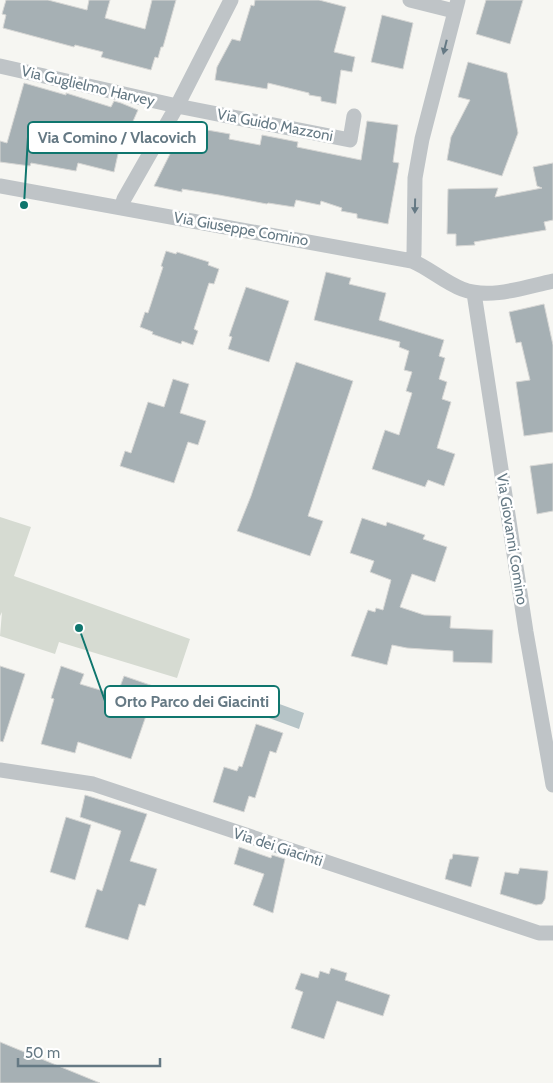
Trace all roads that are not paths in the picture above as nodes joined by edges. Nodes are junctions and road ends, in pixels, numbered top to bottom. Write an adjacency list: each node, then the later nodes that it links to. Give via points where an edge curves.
1 (231, 0): 5 (street)
2 (410, 0): 3 (street)
3 (456, 6): 9 (street, one-way to 9, via 415,178)
4 (0, 66): 5 (street, Via Guglielmo Harvey)
5 (177, 106): 6 (street, Via Guido Mazzoni, via 350,140); 8 (street)
6 (354, 116)
7 (0, 186): 8 (street, Via Giuseppe Comino)
8 (121, 208): 9 (street, Via Giuseppe Comino)
9 (412, 261): 11 (street, Via Giuseppe Comino)
10 (553, 281): 11 (street, via 504,292)
11 (474, 293): 13 (street, Via Giovanni Comino)
12 (0, 770): 14 (street, Via dei Giacinti, via 93,784 539,933)
13 (553, 785)
14 (553, 933)

